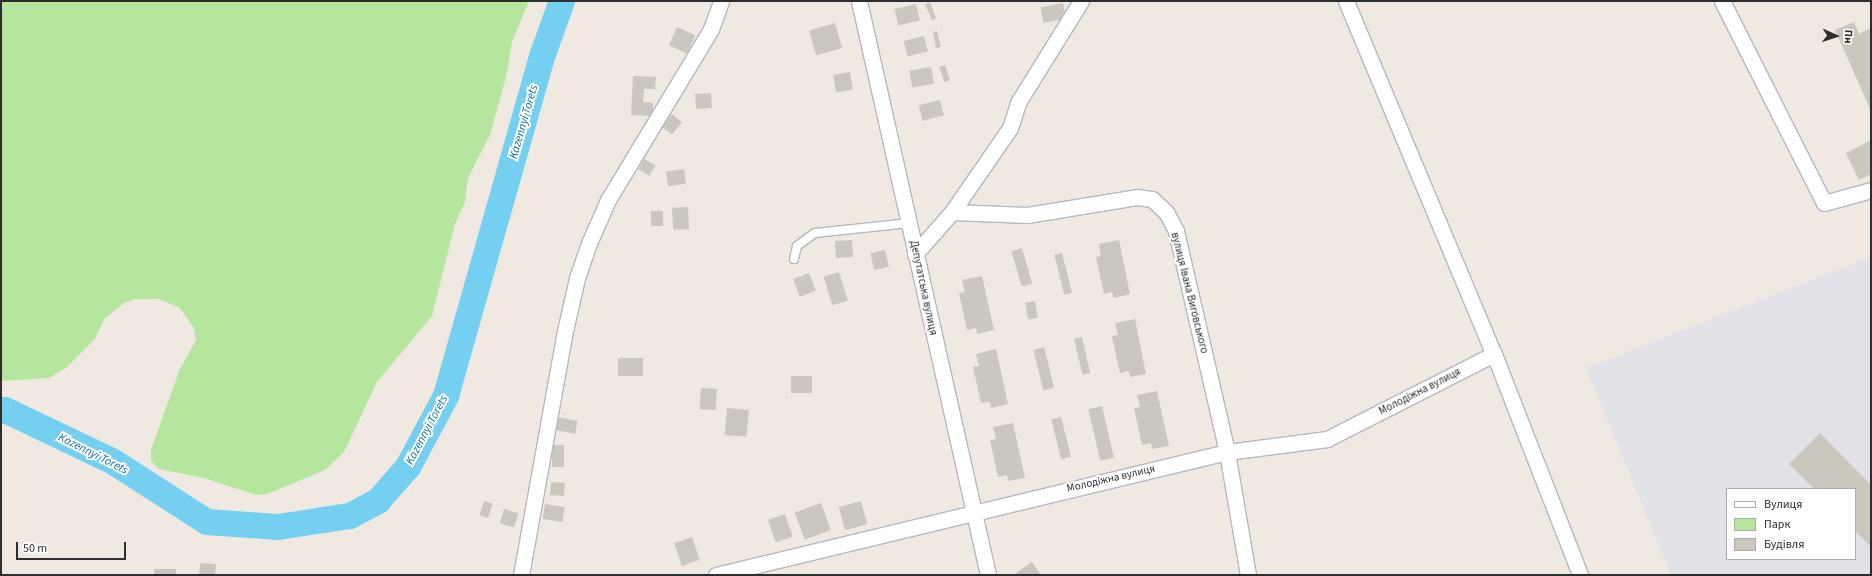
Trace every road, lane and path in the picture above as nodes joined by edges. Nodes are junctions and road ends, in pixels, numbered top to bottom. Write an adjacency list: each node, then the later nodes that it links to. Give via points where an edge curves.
1 (721, 1): 14 (street, via 711,29 608,200 582,263 565,331)
2 (859, 1): 8 (street, Депутатська вулиця)
3 (1081, 1): 7 (street, via 1019,101 1010,128)
4 (1346, 1): 11 (street)
5 (1722, 1): 6 (street, via 1824,203)
6 (1871, 190)
7 (952, 212): 9 (street); 12 (street, вулиця Івана Виговського, via 1027,215 1137,197 1152,199 1166,212 1176,231)
8 (908, 223): 9 (street, Депутатська вулиця); 10 (lane, via 815,233 797,246)
9 (915, 254): 13 (street, Депутатська вулиця)
10 (794, 259)
11 (1494, 354): 12 (street, Молодіжна вулиця, via 1327,440); 18 (street)
12 (1227, 452): 13 (street, Молодіжна вулиця); 17 (street, вулиця Івана Виговського)
13 (972, 511): 15 (street, Молодіжна вулиця); 16 (street, Депутатська вулиця)
14 (521, 575)
15 (716, 575)
16 (988, 575)
17 (1248, 575)
18 (1580, 575)

